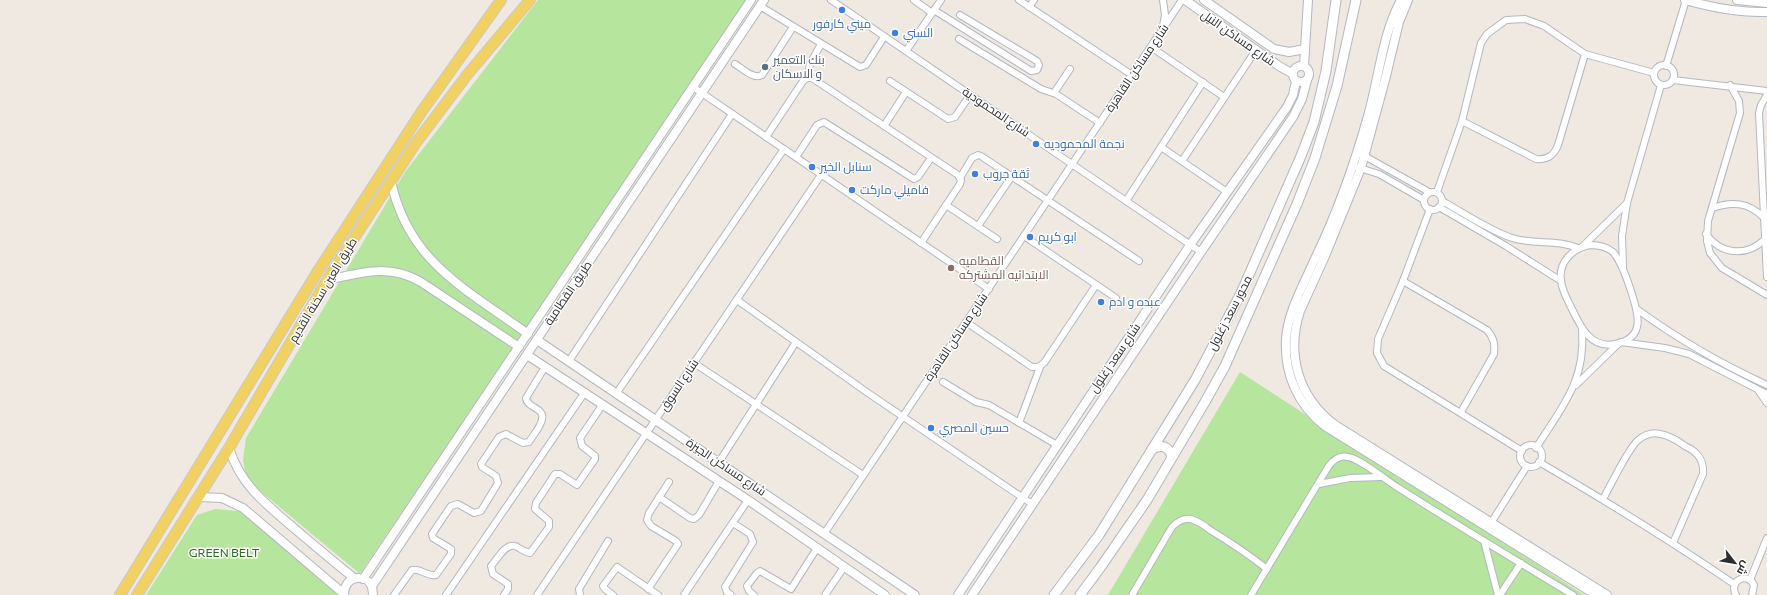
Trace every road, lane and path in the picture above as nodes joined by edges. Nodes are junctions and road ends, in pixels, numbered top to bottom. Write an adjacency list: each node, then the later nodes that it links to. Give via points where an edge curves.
1 (501, 0): 177 (main road, طريق العين سخنة القديم, via 422,111 318,270)
2 (530, 0): 77 (main road, طريق العين سخنة القديم, via 451,96)
3 (751, 0): 51 (street, طريق القطامية)
4 (831, 0): 27 (street, شارع المحمودية)
5 (914, 0): 22 (street)
6 (941, 0): 22 (street)
7 (1019, 0): 21 (street)
8 (1034, 0): 21 (street)
9 (1163, 0): 26 (street, via 1165,15)
10 (1183, 0): 26 (street, شارع مساكن القاهرة); 34 (street, شارع مساكن النيل)
11 (1204, 0): 33 (street, شارع مساكن النيل, via 1274,49 1289,52)
12 (1308, 0): 33 (street)
13 (1336, 0): 141 (main road, محور سعد زغلول, via 1321,97 1301,156 1222,330 1195,380)
14 (1356, 0): 143 (main road, محور سعد زغلول, via 1327,121 1297,204 1225,366)
15 (1401, 0): 68 (street, via 1388,32)
16 (1408, 0): 68 (street, via 1399,22 1385,80)
17 (1686, 0): 23 (street, via 1722,8); 39 (street)
18 (1737, 0): 20 (street)
19 (762, 3): 25 (street); 55 (street, طريق القطامية)
20 (1767, 3)
21 (1029, 7): 42 (street)
22 (933, 11): 31 (street); 35 (street)
23 (1767, 12)
24 (960, 15): 29 (street)
25 (793, 27): 30 (street); 37 (street, via 760,77)
26 (1162, 30): 32 (street, شارع مساكن القاهرة)
27 (884, 37): 30 (street, via 866,65 860,67); 35 (street, شارع المحمودية)
28 (959, 39): 54 (street, via 1041,89)
29 (998, 39): 31 (street); 31 (street, via 1037,61 1037,70 1031,71)
30 (821, 44): 43 (street, via 810,64)
31 (993, 47)
32 (1151, 47): 42 (street, شارع مساكن القاهرة); 48 (street)
33 (1305, 49): 38 (street)
34 (1256, 50): 44 (street, شارع مساكن النيل); 58 (street)
35 (906, 51): 56 (street, شارع المحمودية)
36 (1585, 54): 41 (street); 60 (street, via 1539,24 1525,19 1506,20 1487,34 1481,43); 60 (street, via 1558,145 1550,157 1536,159)
37 (736, 64)
38 (1304, 66): 44 (street, via 1296,68); 45 (street, via 1309,72)
39 (1666, 66): 41 (street, via 1660,66); 46 (street, via 1673,71)
40 (1070, 69): 54 (street)
41 (1654, 73): 49 (street, via 1654,79)
42 (1132, 75): 61 (street, شارع مساكن القاهرة)
43 (807, 78): 62 (street, via 815,79); 65 (street)
44 (1294, 78): 45 (street, via 1302,82); 63 (street, شارع سعد زغلول, via 1290,101)
45 (1307, 80): 64 (street, شارع سعد زغلول, via 1300,105)
46 (1673, 80): 49 (street); 50 (street)
47 (890, 81): 53 (street)
48 (1203, 82): 58 (street); 66 (street)
49 (1661, 85): 84 (street)
50 (1730, 85): 52 (street); 87 (street, via 1740,101 1740,114)
51 (693, 87): 55 (street); 113 (street, طريق القطامية)
52 (1767, 91)
53 (906, 92): 56 (street, via 950,120 955,117); 62 (street)
54 (1054, 93): 61 (street)
55 (702, 94): 59 (street); 114 (street, طريق القطامية)
56 (970, 95): 72 (street, شارع المحمودية)
57 (1767, 95): 89 (street, via 1759,113)
58 (1224, 97): 71 (street)
59 (732, 114): 65 (street); 119 (street)
60 (1462, 121): 80 (street)
61 (1100, 123): 72 (street, شارع مساكن القاهرة)
62 (884, 126): 70 (street)
63 (1273, 127): 64 (street); 78 (street, شارع سعد زغلول)
64 (1282, 134): 98 (street, شارع سعد زغلول)
65 (766, 137): 67 (street)
66 (1161, 147): 71 (street); 83 (street)
67 (784, 149): 69 (street); 128 (street)
68 (1361, 153): 73 (street); 79 (street)
69 (796, 157): 70 (street, via 817,125 824,122 913,179 918,177); 74 (street)
70 (931, 158): 76 (street)
71 (1182, 160): 78 (street)
72 (1072, 164): 81 (street, شارع مساكن القاهرة); 83 (street, شارع المحمودية)
73 (1357, 167): 82 (street, via 1383,176); 159 (street, via 1330,245 1296,323 1294,351 1299,379 1314,405 1335,425)
74 (821, 175): 95 (street); 109 (street, شارع السوق)
75 (1012, 176): 76 (street, via 978,155 972,158); 81 (street); 90 (street)
76 (960, 178): 86 (street, via 960,184)
77 (391, 181): 102 (main road, طريق العين سخنة القديم); 113 (street, via 405,224 430,260 444,274)
78 (1227, 192): 96 (street, شارع سعد زغلول)
79 (1429, 192): 80 (street); 82 (street)
80 (1437, 192): 85 (street, via 1441,196)
81 (1049, 200): 92 (street, شارع مساكن القاهرة); 99 (street)
82 (1424, 200): 88 (street, via 1426,207)
83 (1126, 201): 96 (street, شارع المحمودية)
84 (1627, 203): 97 (street); 100 (street, via 1622,236)
85 (1441, 204): 88 (street, via 1437,209); 97 (street, via 1512,238); 104 (street)
86 (946, 205): 90 (street); 95 (street)
87 (1712, 208): 89 (street, via 1730,203 1741,204); 91 (street)
88 (1430, 209): 103 (street)
89 (1764, 218): 94 (street)
90 (978, 226): 93 (street)
91 (1706, 234): 94 (street, via 1718,246 1734,252 1751,249); 107 (street, via 1708,247 1717,264)
92 (1024, 236): 105 (street); 106 (street, شارع مساكن القاهرة)
93 (997, 239)
94 (1765, 239): 101 (street)
95 (921, 243): 106 (street)
96 (1190, 245): 98 (street, شارع المحمودية); 138 (street, شارع سعد زغلول)
97 (1581, 247): 100 (street, via 1598,245 1607,248 1618,258); 104 (street, via 1570,254 1564,262)
98 (1201, 252): 157 (street, شارع سعد زغلول)
99 (1139, 260)
100 (1623, 269): 110 (street)
101 (1767, 277)
102 (327, 280): 117 (street, via 377,270 407,274); 139 (main road, طريق العين سخنة القديم)
103 (1403, 281): 133 (street, via 1378,339 1379,360 1384,366); 133 (street, via 1487,330 1493,337 1494,354)
104 (1561, 281): 112 (street)
105 (1096, 285): 108 (street); 122 (street)
106 (989, 289): 111 (street, شارع مساكن القاهرة)
107 (1767, 295)
108 (1116, 298)
109 (737, 300): 115 (street); 120 (street, شارع السوق)
110 (1638, 310): 116 (street, via 1638,328 1634,334); 124 (street, via 1700,351)
111 (966, 322): 122 (street, via 1032,367); 134 (street, شارع مساكن القاهرة)
112 (1582, 330): 116 (street, via 1594,341 1604,345); 125 (street, via 1582,359)
113 (528, 334): 117 (street, طريق القطامية)
114 (537, 340): 118 (street, طريق القطامية); 119 (street, شارع مساكن الجيزة)
115 (796, 342): 132 (street); 134 (street)
116 (1620, 343): 125 (street); 126 (street, via 1685,353)
117 (519, 347): 170 (street, طريق القطامية)
118 (527, 354): 121 (street, شارع مساكن الجيزة); 174 (street, طريق القطامية)
119 (569, 361): 128 (street, شارع مساكن الجيزة)
120 (694, 363): 132 (street); 135 (street, شارع السوق)
121 (545, 367): 127 (street, شارع مساكن الجيزة); 179 (street, via 526,398 543,417 529,442 523,443 506,434 500,437 481,464 496,476 498,481 481,511 474,513 458,504 451,506 432,534 451,550 451,556 436,575 430,576 412,570)
122 (1040, 367): 136 (street)
123 (943, 382): 136 (street)
124 (1767, 385)
125 (1574, 387): 140 (street)
126 (1758, 390): 129 (street); 130 (street)
127 (585, 392): 131 (street, شارع مساكن الجيزة); 180 (street)
128 (616, 394): 135 (street, شارع مساكن الجيزة)
129 (1767, 394)
130 (1767, 403)
131 (603, 404): 137 (street, شارع مساكن الجيزة); 181 (street, via 580,438 582,446 595,458 577,485 560,474 555,474 536,503 535,509 549,521 549,528 530,553 510,546 492,566 493,574 508,584)
132 (757, 404): 144 (street); 147 (street)
133 (1461, 412): 142 (street)
134 (903, 416): 147 (street, شارع مساكن القاهرة); 154 (street)
135 (656, 420): 137 (street, شارع السوق); 144 (street, شارع مساكن الجيزة)
136 (1019, 423): 138 (street)
137 (646, 434): 149 (street, شارع مساكن الجيزة); 182 (street, شارع السوق)
138 (1057, 445): 154 (street, شارع سعد زغلول)
139 (229, 448): 152 (main road, طريق العين سخنة القديم); 169 (street, via 239,472 254,492)
140 (1536, 448): 142 (street, via 1530,446); 145 (street, via 1541,456)
141 (1152, 449): 143 (main road, via 1164,447 1170,450); 194 (main road, محور سعد زغلول, via 1095,540)
142 (1522, 451): 146 (street, via 1520,460)
143 (1172, 456): 195 (main road, محور سعد زغلول, via 1124,534)
144 (719, 462): 160 (street, شارع مساكن الجيزة)
145 (1539, 462): 146 (street, via 1534,466); 155 (street)
146 (1527, 466): 159 (street)
147 (864, 475): 160 (street, شارع مساكن القاهرة)
148 (1381, 477): 151 (street, via 1350,478); 151 (street, via 1355,459 1343,456 1332,462); 163 (street)
149 (720, 481): 153 (street, via 694,519); 156 (street, شارع مساكن الجيزة)
150 (669, 482): 153 (street)
151 (1319, 484): 168 (street)
152 (199, 496): 176 (street, via 222,498 243,508); 178 (main road, طريق العين سخنة القديم)
153 (659, 497): 173 (street, via 647,520 651,526 678,544)
154 (1023, 497): 157 (street); 192 (street, شارع سعد زغلول)
155 (1602, 499): 164 (street); 164 (street, via 1634,444 1643,437 1653,433 1664,434 1692,449 1702,460 1703,474)
156 (748, 500): 158 (street); 165 (street, شارع مساكن الجيزة)
157 (1032, 504): 193 (street, شارع سعد زغلول)
158 (733, 523): 186 (street); 187 (street, via 750,534 753,542 726,587)
159 (1490, 526): 200 (street); 201 (street)
160 (824, 534): 191 (street, شارع مساكن الجيزة)
161 (1767, 538): 171 (street)
162 (608, 541): 183 (street, via 579,589)
163 (1484, 541): 166 (street); 198 (street)
164 (1673, 543): 172 (street)
165 (817, 548): 167 (street, شارع مساكن الجيزة); 188 (street, via 791,589 760,571 747,586)
166 (1521, 563): 175 (street); 198 (street)
167 (844, 567): 189 (street); 190 (street, شارع مساكن الجيزة)
168 (1267, 569): 196 (street, via 1200,523 1185,519 1172,527); 197 (street)
169 (354, 578): 170 (street); 176 (street, via 347,584)
170 (363, 579): 174 (street)
171 (1750, 580): 172 (street, via 1741,578); 203 (street, via 1755,589)
172 (1734, 584): 202 (street)
173 (648, 588): 184 (street, via 617,567 604,586); 185 (street)
174 (374, 592)
175 (1566, 593): 199 (street)
176 (344, 594)
177 (120, 595)
178 (137, 595)
179 (394, 595)
180 (446, 595)
181 (504, 595)
182 (537, 595)
183 (580, 595)
184 (613, 595)
185 (658, 595)
186 (684, 595)
187 (731, 595)
188 (754, 595)
189 (825, 595)
190 (885, 595)
191 (915, 595)
192 (958, 595)
193 (972, 595)
194 (1054, 595)
195 (1080, 595)
196 (1132, 595)
197 (1251, 595)
198 (1499, 595)
199 (1573, 595)
200 (1596, 595)
201 (1607, 595)
202 (1736, 595)
203 (1752, 595)

